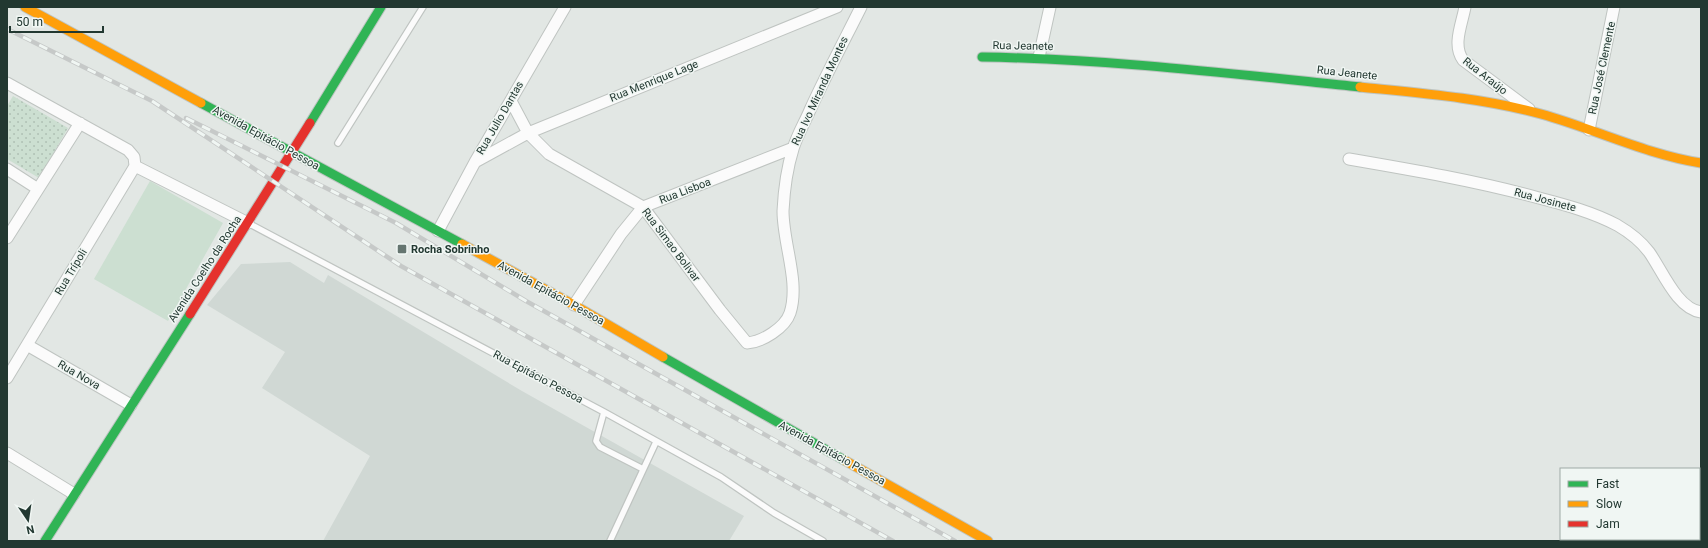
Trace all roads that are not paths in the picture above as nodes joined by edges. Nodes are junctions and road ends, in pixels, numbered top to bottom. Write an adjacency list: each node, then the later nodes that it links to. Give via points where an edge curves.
1 (25, 7): 20 (street, Avenida Epitácio Pessoa)
2 (380, 7): 20 (street, Avenida Coelho da Rocha)
3 (423, 7): 18 (lane)
4 (565, 7): 13 (street, Rua Julio Dantas)
5 (837, 7): 17 (street, Rua Menrique Lage)
6 (861, 7): 19 (street, Rua Ivo Miranda Montes)
7 (1050, 7): 11 (street)
8 (1465, 7): 14 (street, Rua Araújo, via 1457,45 1458,54 1462,60)
9 (1614, 7): 16 (street, Rua José Clemente)
10 (982, 57): 11 (street, Rua Jeanete)
11 (1039, 57): 14 (street, Rua Jeanete, via 1184,68 1376,88)
12 (8, 84): 15 (street)
13 (511, 101): 17 (street, Rua Simao Bolivar); 22 (street, Rua Julio Dantas)
14 (1531, 111): 16 (street, Rua Jeanete)
15 (80, 123): 24 (street, via 128,150 134,157); 26 (street)
16 (1589, 130): 23 (street, Rua Jeanete, via 1654,153)
17 (528, 133): 22 (street, Rua Menrique Lage); 27 (street, Rua Simao Bolivar, via 550,154)
18 (338, 143)
19 (793, 148): 27 (street, Rua Lisboa); 33 (street, Rua Ivo Miranda Montes, via 783,212 793,284 790,314 780,327 764,338)
20 (292, 151): 28 (street, Avenida Coelho da Rocha); 29 (street, Avenida Epitácio Pessoa)
21 (1349, 159): 32 (street, Rua Josinete, via 1461,179 1518,192 1595,215 1630,233 1649,252 1680,301)
22 (475, 162): 29 (street, Rua Julio Dantas)
23 (1701, 163)
24 (135, 166): 28 (street); 34 (street, Rua Trípoli)
25 (7, 169): 26 (street)
26 (38, 189): 30 (street)
27 (644, 207): 31 (street, Rua Lisboa, via 621,234); 33 (street, Rua Simao Bolivar)
28 (248, 223): 36 (street, Avenida Coelho da Rocha); 37 (lane, Rua Epitácio Pessoa)
29 (438, 231): 31 (street, Avenida Epitácio Pessoa)
30 (7, 238)
31 (574, 305): 45 (street, Avenida Epitácio Pessoa)
32 (1701, 312)
33 (747, 343)
34 (27, 345): 35 (street, Rua Trípoli); 36 (street, Rua Nova)
35 (7, 378)
36 (131, 405): 41 (street, Avenida Coelho da Rocha)
37 (604, 412): 38 (lane, Rua Epitácio Pessoa); 40 (lane, via 596,441 600,447)
38 (656, 442): 40 (lane); 44 (lane, Rua Epitácio Pessoa, via 721,477 774,513)
39 (7, 453): 41 (street)
40 (644, 468): 43 (lane)
41 (74, 494): 42 (street, Avenida Coelho da Rocha)
42 (45, 541)
43 (610, 541)
44 (823, 541)
45 (988, 541)

